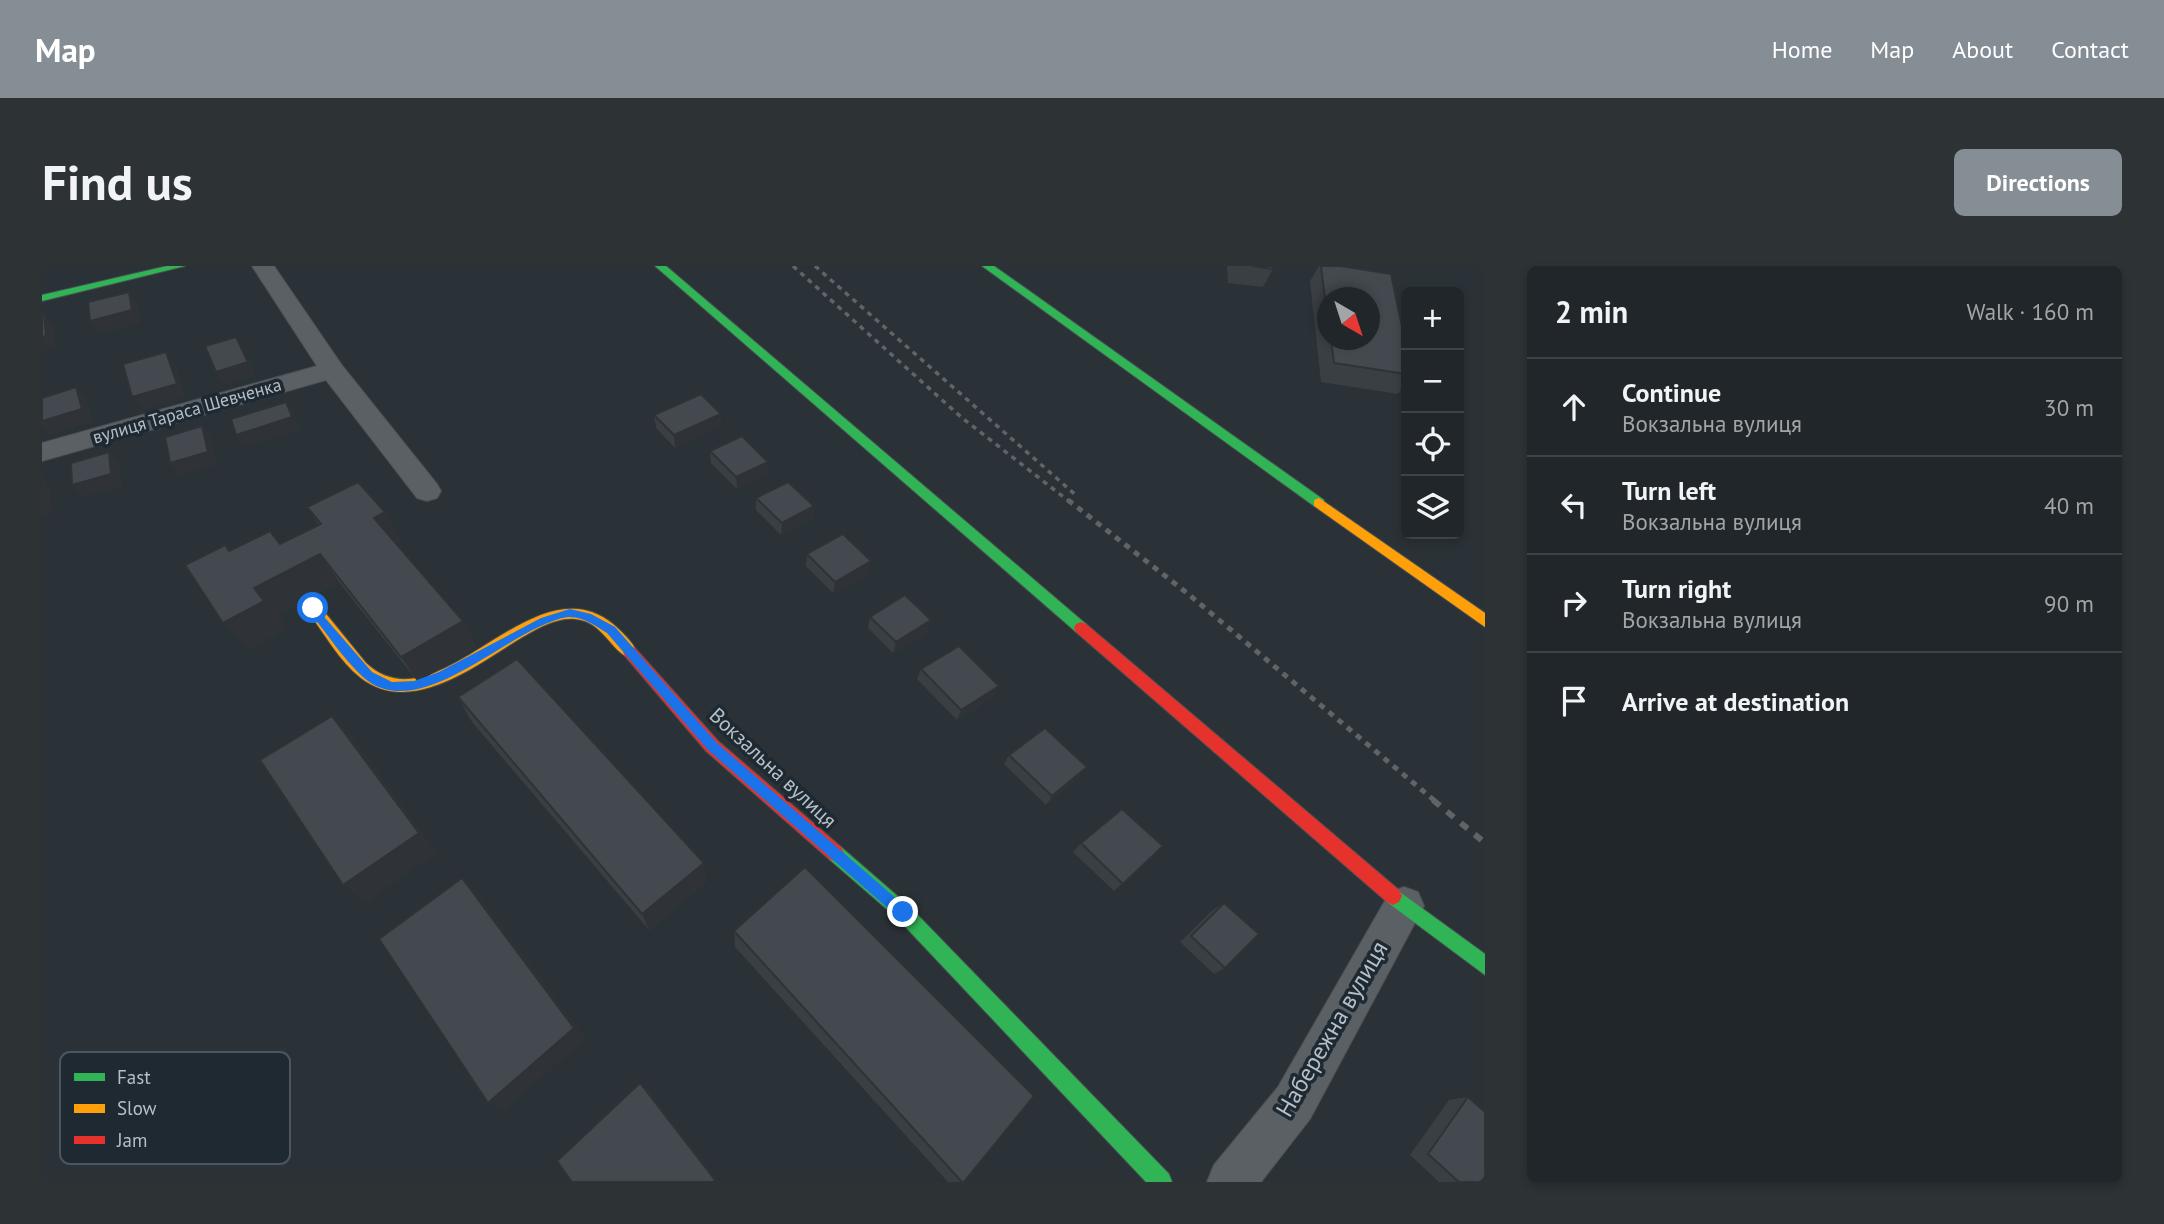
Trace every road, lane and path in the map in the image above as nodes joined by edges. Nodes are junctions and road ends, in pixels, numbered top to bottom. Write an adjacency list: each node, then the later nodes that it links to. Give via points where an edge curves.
1 (180, 266): 5 (street)
2 (263, 266): 6 (street)
3 (660, 266): 11 (street)
4 (987, 266): 10 (street)
5 (42, 298)
6 (332, 370): 7 (street, вулиця Тараса Шевченка); 8 (street)
7 (42, 452)
8 (427, 491)
9 (313, 608): 13 (street, Вокзальна вулиця, via 368,675 391,686 414,685 443,675 544,621 570,613 611,630 712,746 903,912)
10 (1485, 621)
11 (1404, 906): 12 (street); 14 (street, Набережна вулиця, via 1293,1103)
12 (1485, 966)
13 (1161, 1182)
14 (1231, 1182)

